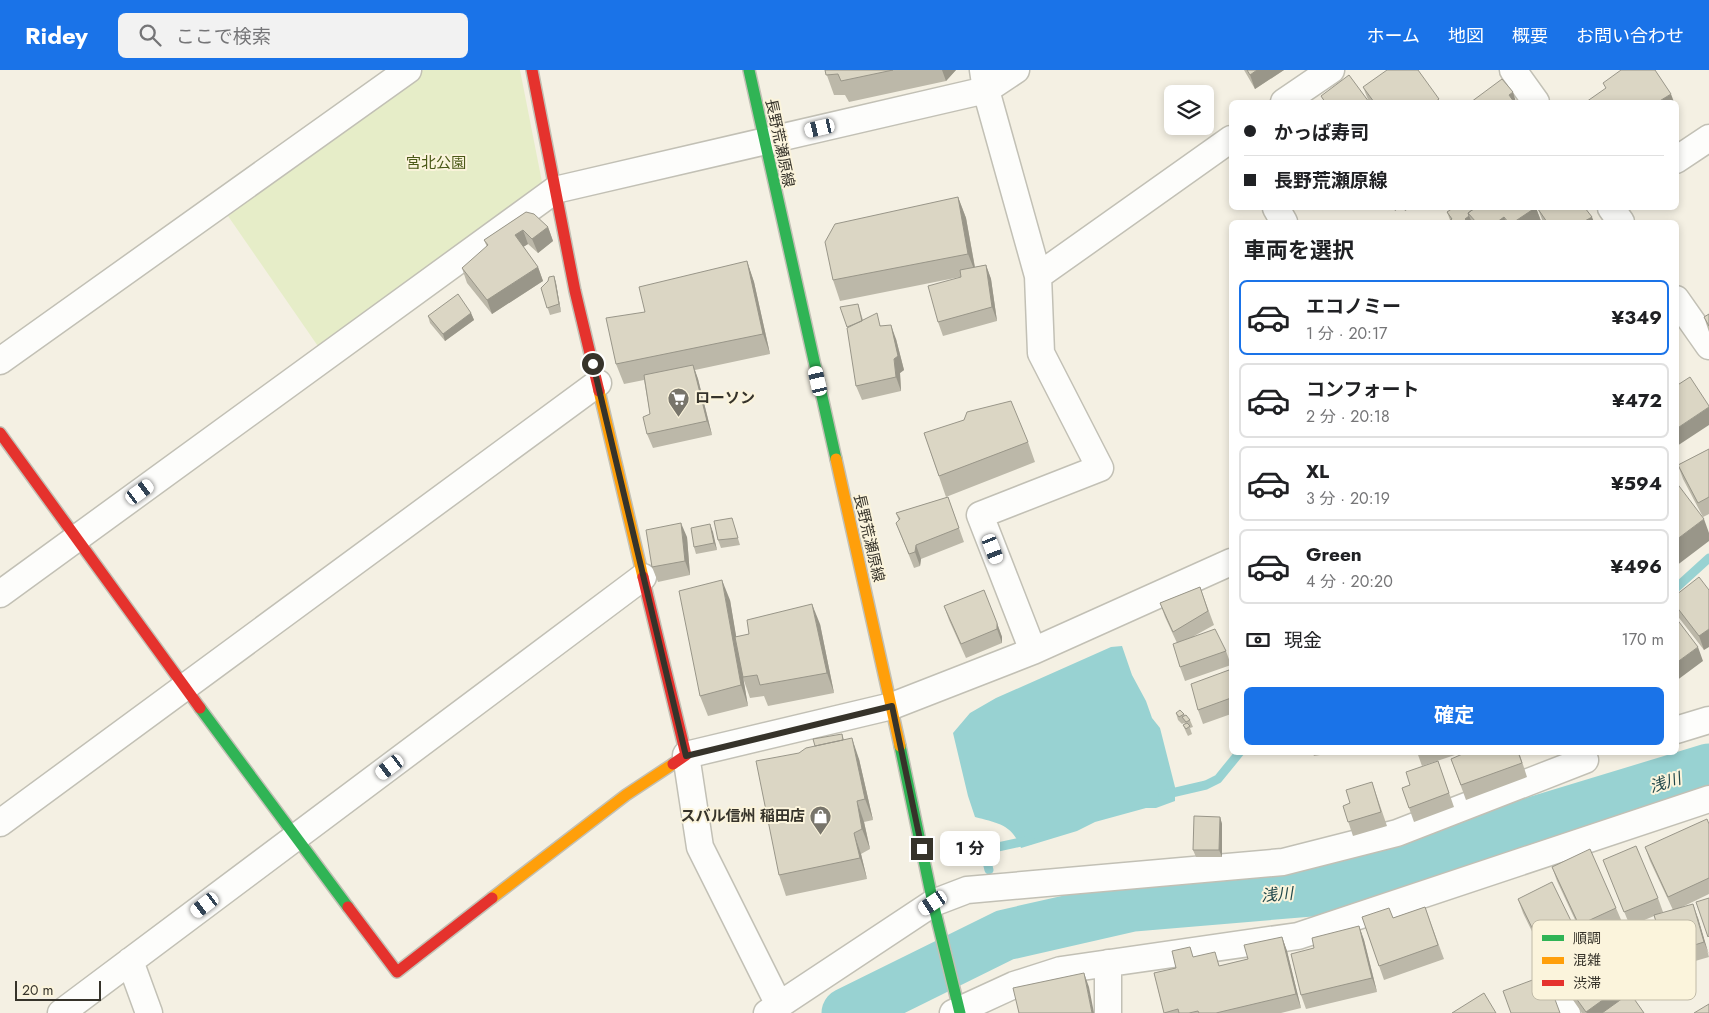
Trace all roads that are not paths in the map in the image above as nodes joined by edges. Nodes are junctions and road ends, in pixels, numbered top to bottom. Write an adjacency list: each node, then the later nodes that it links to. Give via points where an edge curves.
1 (408, 70): 7 (street)
2 (532, 70): 15 (street)
3 (749, 70): 12 (street, 長野荒瀬原線)
4 (1016, 70): 8 (street)
5 (1331, 70): 9 (street)
6 (1513, 70): 10 (street)
7 (381, 78): 19 (street)
8 (984, 80): 12 (street); 16 (street)
9 (1287, 100)
10 (1535, 100)
11 (1709, 138): 14 (street)
12 (764, 140): 15 (street); 28 (street, 長野荒瀬原線)
13 (1229, 140): 16 (street)
14 (1679, 158)
15 (555, 190): 20 (street); 22 (street)
16 (1038, 276): 26 (street, via 1041,353 1100,468 980,515)
17 (1679, 303): 18 (street)
18 (1709, 346)
19 (0, 361)
20 (598, 383): 24 (street); 27 (street)
21 (0, 433): 22 (street)
22 (76, 538): 25 (street); 27 (street)
23 (1229, 563): 26 (street)
24 (643, 576): 32 (street); 35 (street)
25 (0, 594)
26 (1033, 651): 28 (street)
27 (185, 687): 34 (street); 35 (street)
28 (892, 706): 32 (street); 36 (street, 長野荒瀬原線)
29 (1709, 720): 30 (street)
30 (1679, 729)
31 (1591, 755): 36 (street, via 1397,832 1283,862 967,890)
32 (686, 756): 35 (street, via 626,795 397,972); 41 (street, via 700,847)
33 (1709, 799): 38 (street, via 1298,936)
34 (0, 823)
35 (295, 838): 37 (street)
36 (936, 912): 40 (street, 長野荒瀬原線); 41 (street)
37 (130, 961): 42 (street); 43 (street)
38 (1108, 963): 40 (street, via 1061,970); 44 (street)
39 (1562, 1000): 45 (street)
40 (957, 1008)
41 (773, 1009)
42 (61, 1013)
43 (149, 1013)
44 (1108, 1013)
45 (1567, 1013)

